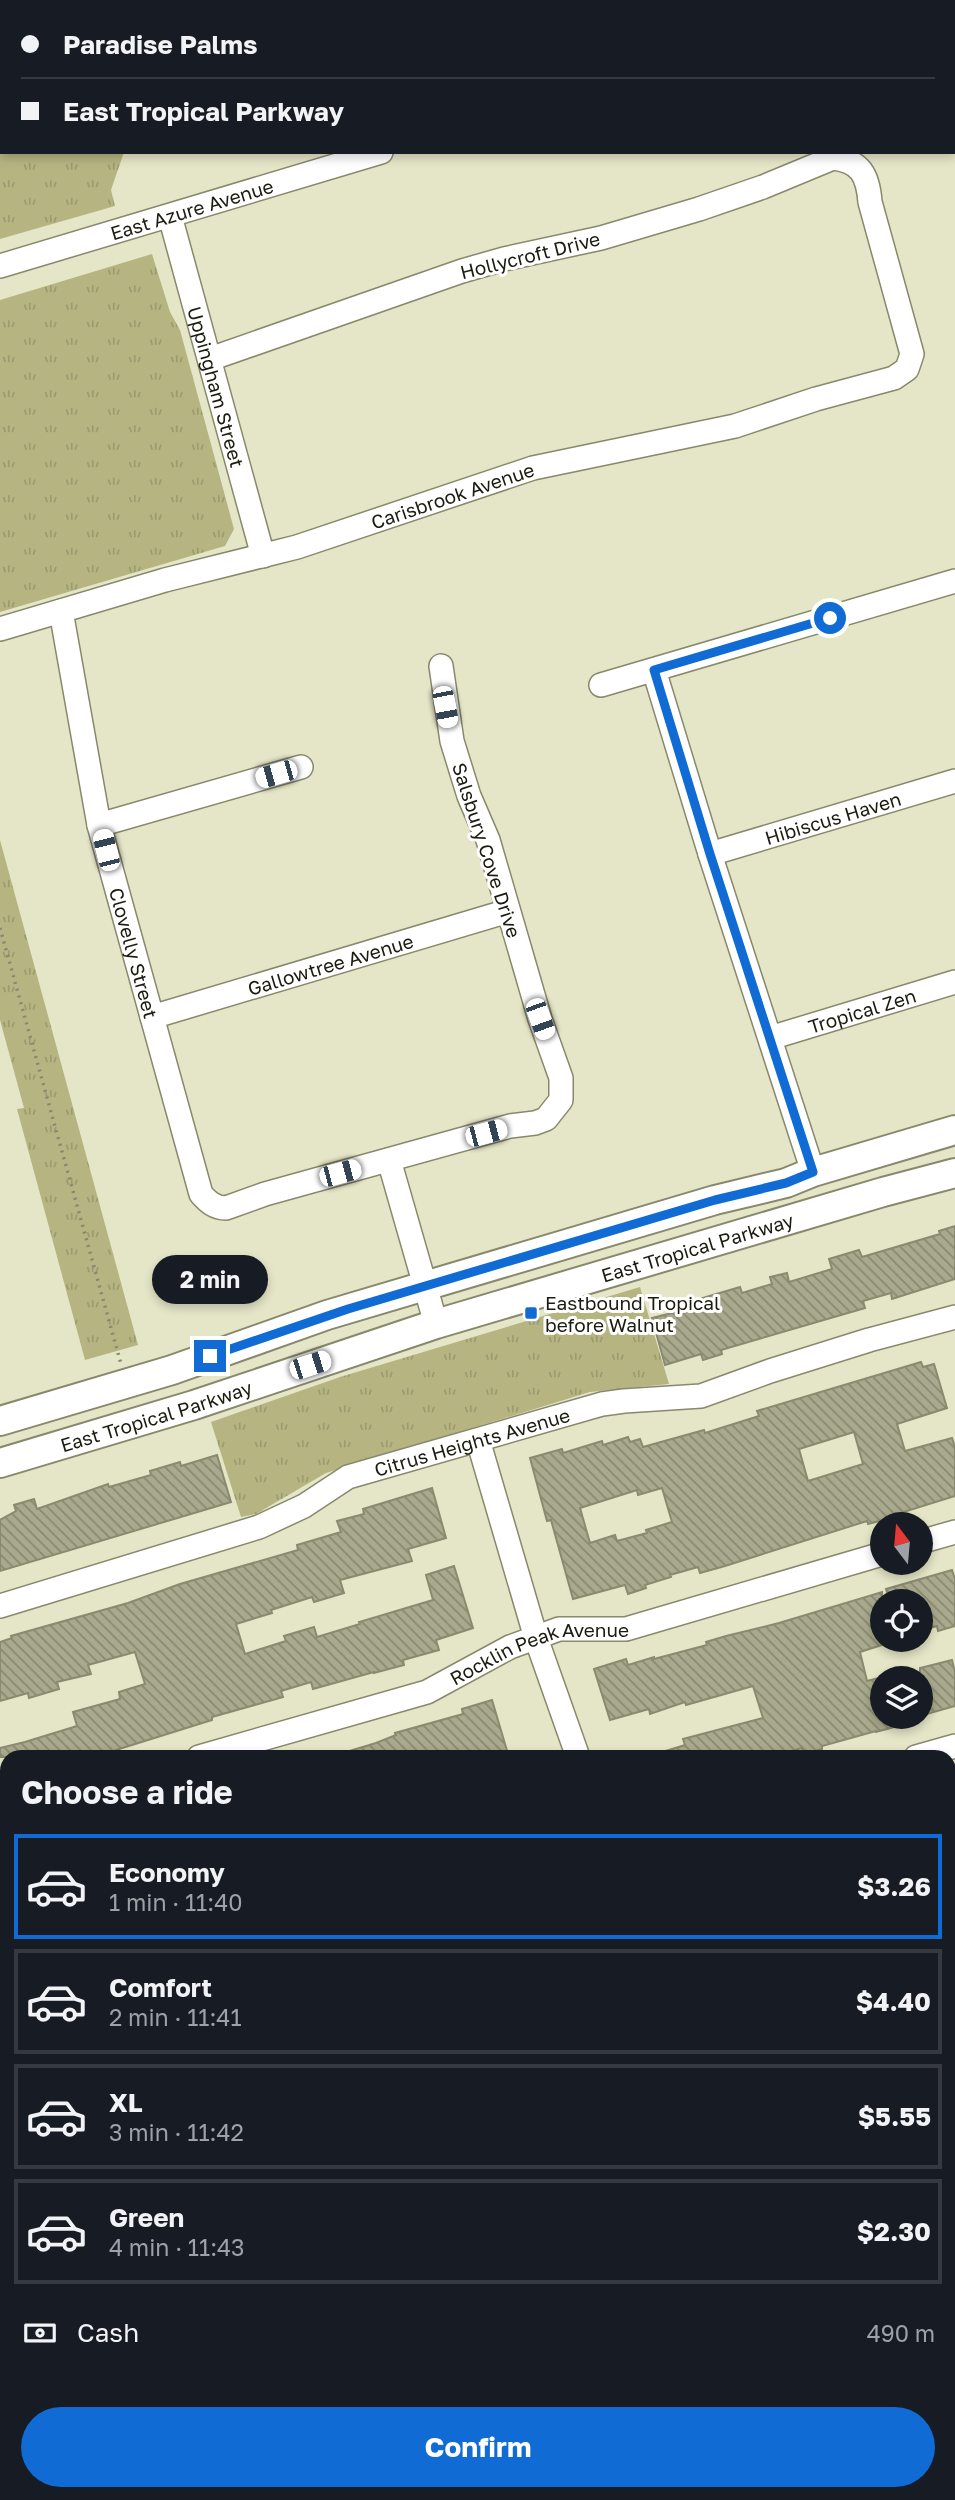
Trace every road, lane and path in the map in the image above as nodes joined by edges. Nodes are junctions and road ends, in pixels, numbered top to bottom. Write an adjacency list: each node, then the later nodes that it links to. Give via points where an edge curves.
1 (374, 154): 2 (street, East Azure Avenue)
2 (170, 216): 3 (street, East Azure Avenue); 4 (street, Uppingham Street)
3 (0, 266)
4 (210, 359): 5 (street, Hollycroft Drive, via 462,271 688,213 833,158 850,163 867,179 912,354); 6 (street, Uppingham Street)
5 (907, 369): 6 (street, Carisbrook Avenue, via 894,378 735,426 533,468)
6 (263, 556): 8 (street, Carisbrook Avenue)
7 (955, 581): 11 (street)
8 (61, 611): 9 (street, Carisbrook Avenue); 15 (street, Clovelly Street)
9 (0, 629)
10 (442, 666): 17 (street, Salsbury Cove Drive, via 452,741)
11 (654, 670): 12 (street); 16 (street)
12 (601, 685)
13 (301, 766): 15 (street)
14 (955, 781): 16 (street, Hibiscus Haven)
15 (99, 825): 20 (street, Clovelly Street)
16 (710, 854): 21 (street)
17 (508, 911): 20 (street, Gallowtree Avenue); 23 (street, Salsbury Cove Drive, via 561,1078 561,1100 547,1119 536,1123)
18 (0, 928): 29 (path)
19 (955, 982): 21 (street, Tropical Zen)
20 (152, 1017): 23 (street, Clovelly Street, via 201,1194 213,1205 226,1208)
21 (770, 1038): 24 (street)
22 (955, 1130): 24 (main road, East Tropical Parkway)
23 (389, 1160): 26 (street)
24 (813, 1172): 26 (main road, East Tropical Parkway)
25 (955, 1173): 28 (main road, East Tropical Parkway)
26 (425, 1286): 28 (street); 29 (main road, East Tropical Parkway)
27 (955, 1317): 31 (street, Citrus Heights Avenue, via 795,1363 701,1396 602,1404)
28 (436, 1324): 32 (main road, East Tropical Parkway, via 194,1405)
29 (126, 1383): 30 (main road, East Tropical Parkway)
30 (0, 1421)
31 (478, 1440): 36 (street, Citrus Heights Avenue, via 348,1477 304,1506 259,1527); 37 (street)
32 (0, 1463)
33 (955, 1532): 34 (street)
34 (933, 1538)
35 (870, 1558): 37 (street, Rocklin Peak Avenue, via 626,1629 559,1629)
36 (0, 1606)
37 (536, 1638): 38 (street, Rocklin Peak Avenue, via 427,1692); 39 (street)
38 (238, 1750)
39 (576, 1750)

